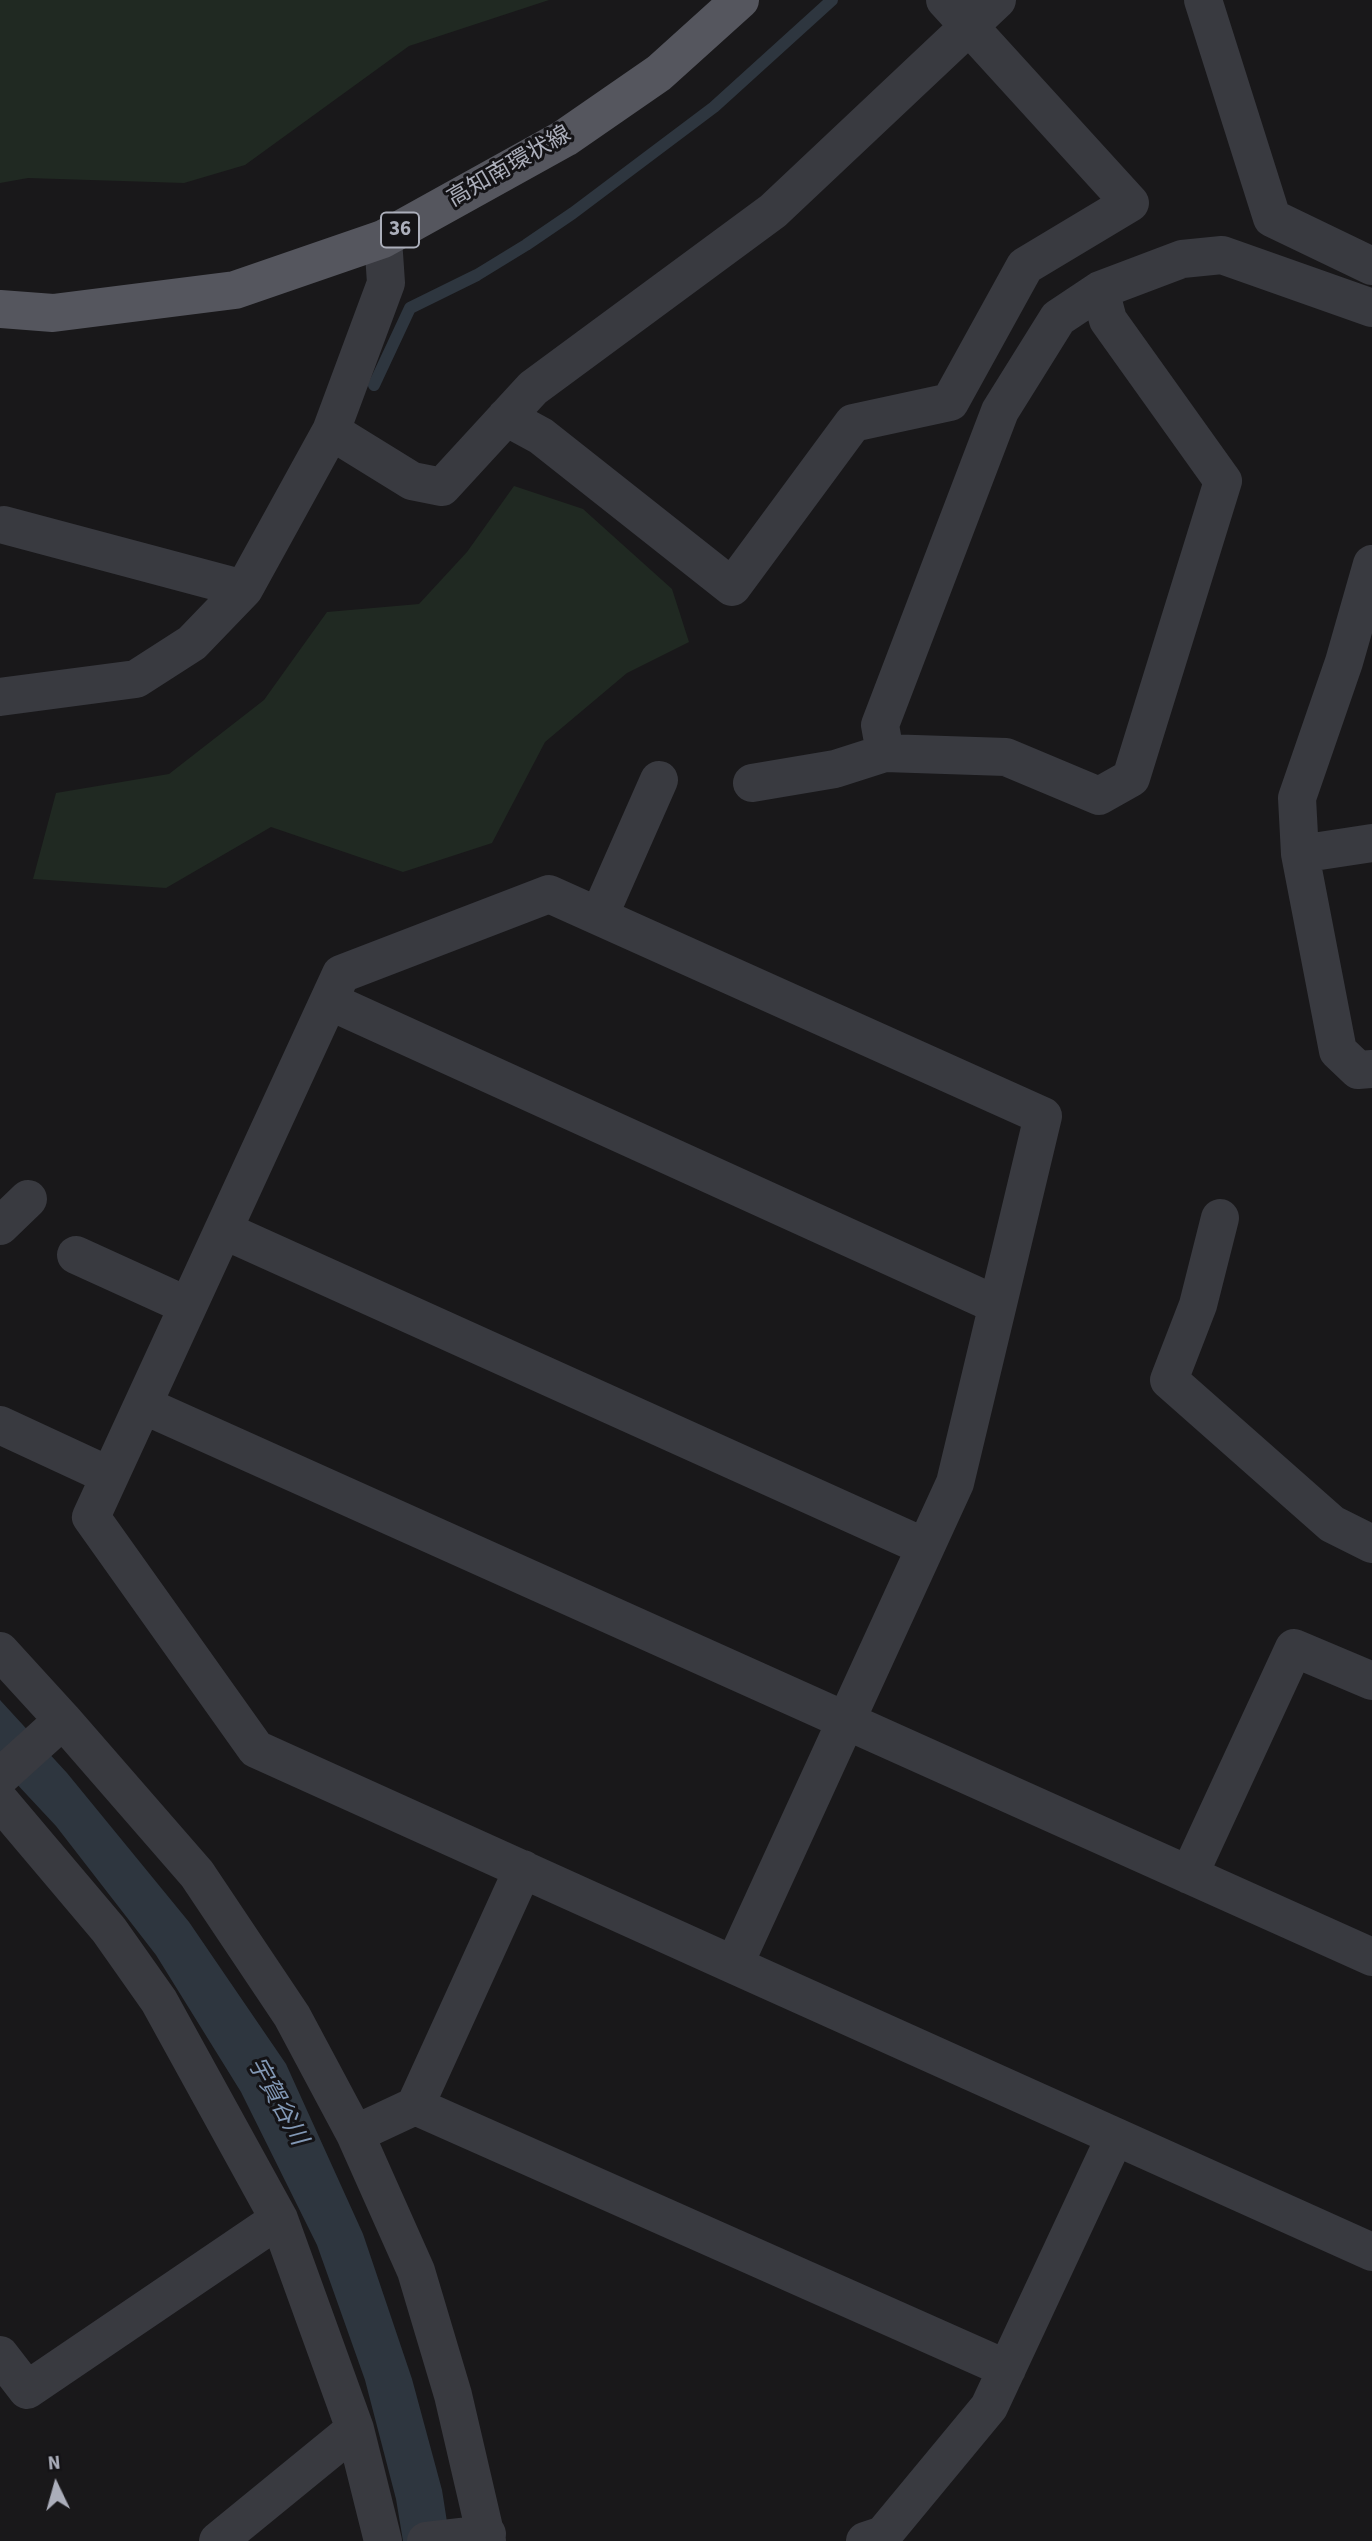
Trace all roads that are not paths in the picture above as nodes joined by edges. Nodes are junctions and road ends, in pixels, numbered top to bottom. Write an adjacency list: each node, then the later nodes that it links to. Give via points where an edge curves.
1 (740, 0): 5 (main road, 高知南環状線 / 36, via 659,73 565,138)
2 (996, 0): 4 (street)
3 (1203, 0): 6 (street, via 1272,218)
4 (957, 13): 10 (street, via 773,211 533,388); 10 (street, via 1130,203 1026,266 950,402 853,424 732,587 541,436)
5 (383, 239): 9 (main road, 高知南環状線 / 36, via 235,290 53,313); 11 (street, via 386,283)
6 (1372, 266)
7 (1100, 290): 8 (street, via 1182,260 1222,255); 17 (street, via 1058,318 1000,411 880,725); 17 (street, via 1108,320 1223,481 1131,778 1099,796 1006,757)
8 (1372, 308)
9 (0, 309)
10 (506, 417): 11 (street, via 442,487 412,481)
11 (331, 430): 14 (street)
12 (4, 525): 14 (street)
13 (1372, 564): 15 (street)
14 (244, 589): 16 (street, via 192,643 136,679)
15 (1358, 663): 21 (street, via 1297,798)
16 (0, 697)
17 (885, 753): 19 (street, via 835,769)
18 (659, 779): 22 (street)
19 (752, 783)
20 (1372, 843): 21 (street)
21 (1300, 854): 24 (street, via 1338,1051 1358,1070)
22 (599, 916): 23 (street, via 550,894 341,974); 30 (street, via 1043,1116)
23 (329, 1001): 28 (street); 30 (street)
24 (1372, 1069)
25 (28, 1199): 27 (street)
26 (1220, 1218): 35 (street, via 1198,1305 1169,1380 1332,1524)
27 (0, 1226)
28 (223, 1230): 31 (street); 36 (street)
29 (76, 1255): 31 (street)
30 (997, 1305): 36 (street, via 955,1483)
31 (188, 1306): 32 (street)
32 (143, 1405): 34 (street); 39 (street)
33 (0, 1424): 34 (street)
34 (110, 1476): 42 (street, via 91,1517 256,1749)
35 (1369, 1536)
36 (925, 1547): 39 (street)
37 (0, 1651): 40 (street)
38 (1372, 1681): 43 (street, via 1294,1648)
39 (846, 1720): 43 (street); 45 (street)
40 (58, 1725): 41 (street); 47 (street, via 197,1874 292,2016)
41 (1, 1785): 49 (street, via 159,2001)
42 (523, 1870): 45 (street); 46 (street)
43 (1189, 1875): 44 (street)
44 (1372, 1957)
45 (734, 1965): 48 (street)
46 (415, 2106): 47 (street); 52 (street)
47 (355, 2134): 54 (street, via 416,2271 453,2395)
48 (1115, 2137): 50 (street); 52 (street)
49 (279, 2218): 51 (street, via 27,2390); 53 (street)
50 (1372, 2252)
51 (0, 2355)
52 (1007, 2370): 58 (street, via 981,2418 883,2535)
53 (355, 2429): 55 (street); 56 (street)
54 (482, 2537): 57 (street)
55 (218, 2541)
56 (383, 2541)
57 (426, 2541)
58 (865, 2541)

